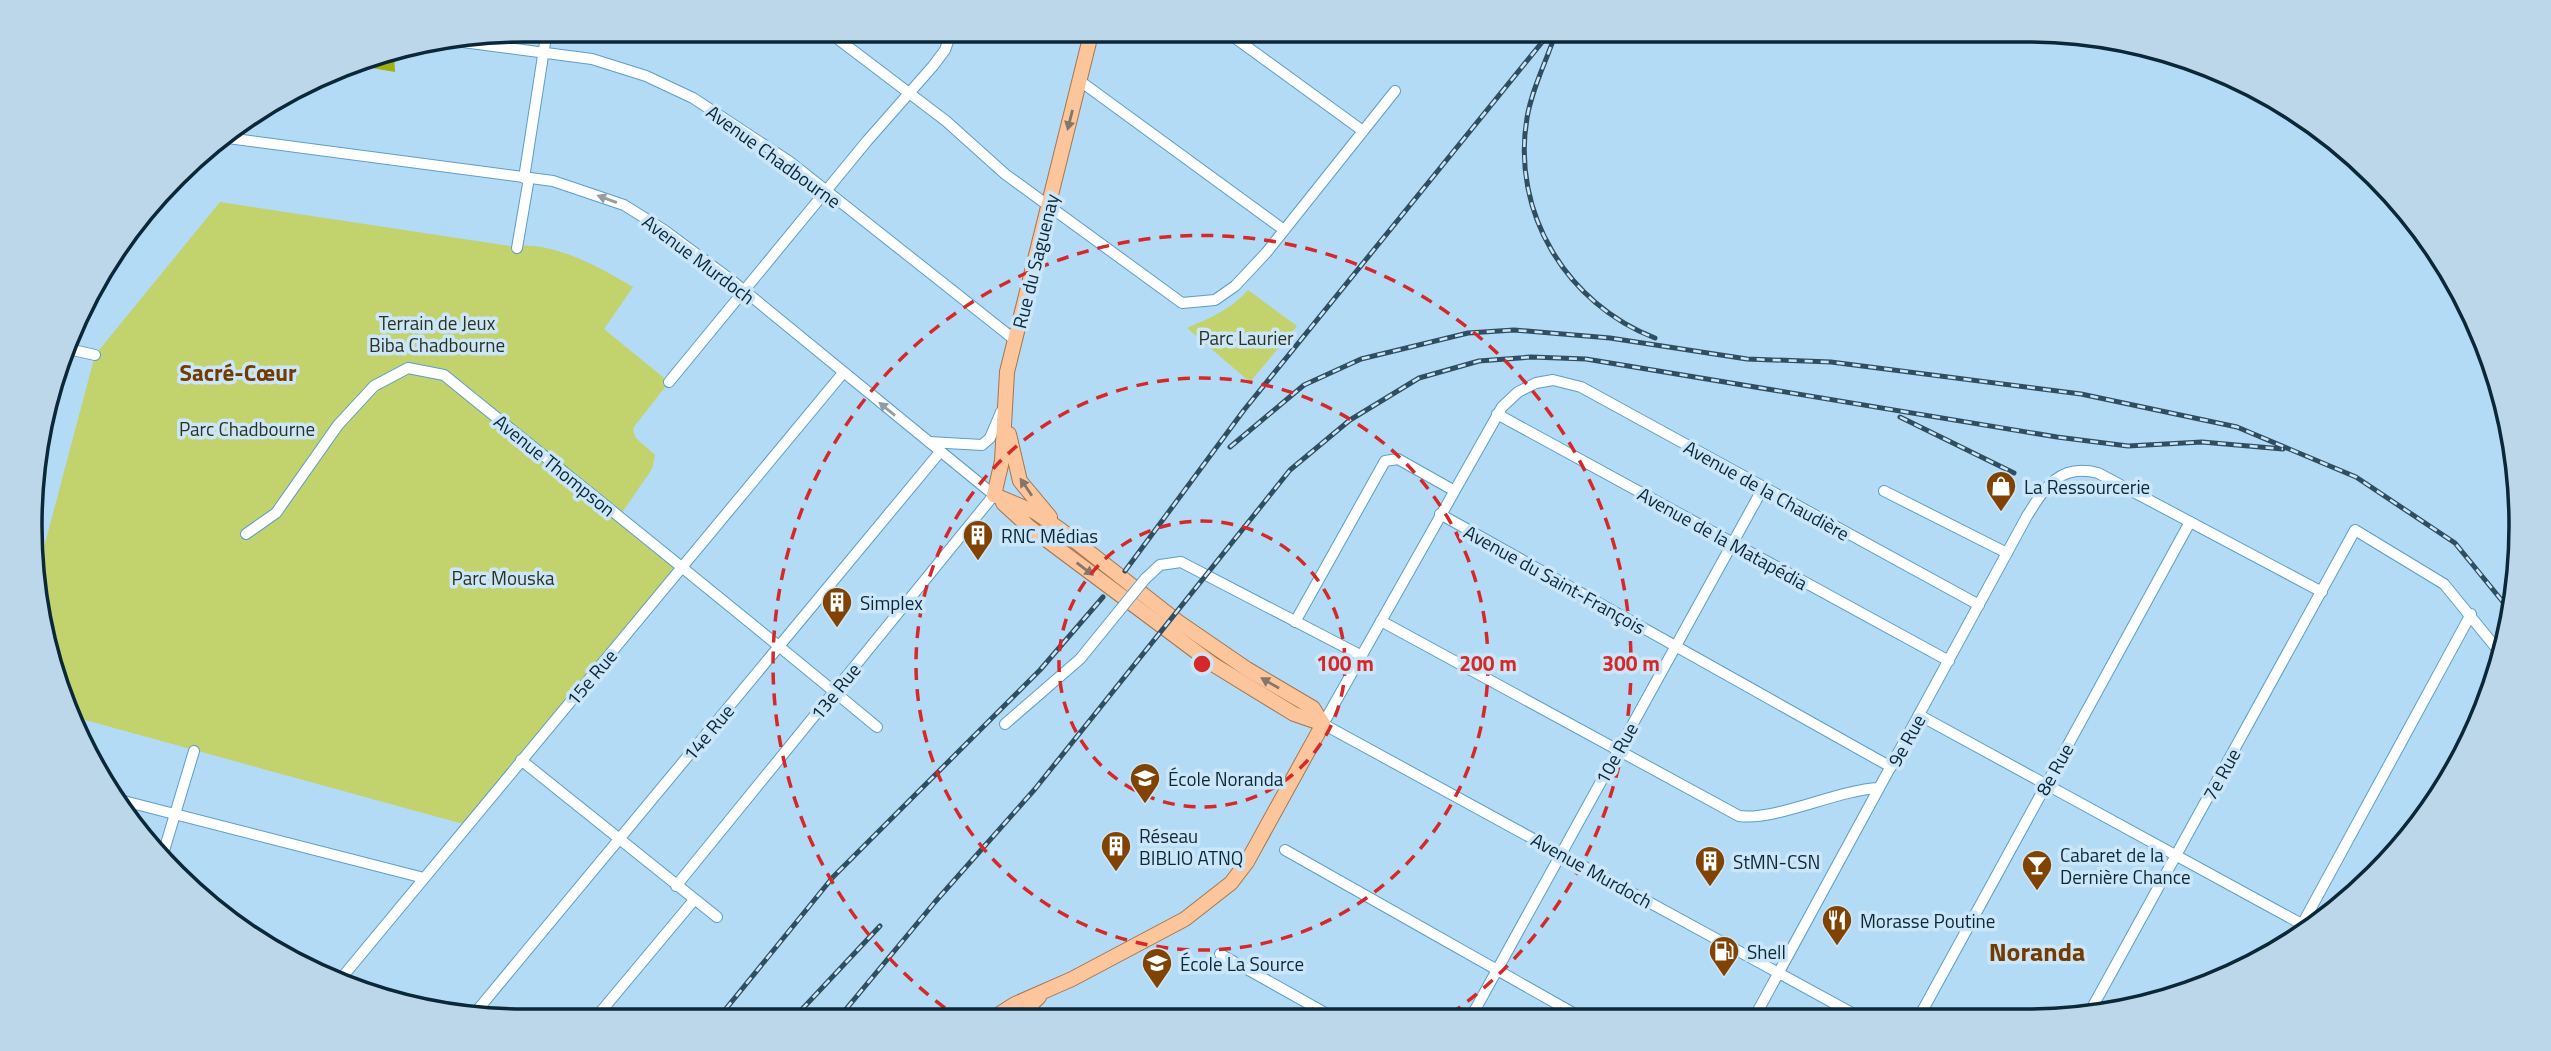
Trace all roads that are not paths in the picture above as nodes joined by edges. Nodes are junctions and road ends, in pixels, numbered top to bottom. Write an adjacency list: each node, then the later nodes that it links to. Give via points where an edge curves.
1 (545, 42): 7 (street)
2 (842, 42): 9 (street)
3 (948, 42): 9 (street)
4 (1089, 42): 8 (main road, Rue du Saguenay)
5 (1241, 42): 11 (street)
6 (482, 44): 7 (street, Avenue Chadbourne)
7 (544, 51): 13 (street); 14 (street, Avenue Chadbourne, via 593,59 668,85 737,125)
8 (1080, 80): 15 (main road, Rue du Saguenay, one-way to 15); 16 (street)
9 (909, 91): 14 (street); 15 (street)
10 (1395, 91): 11 (street)
11 (1363, 131): 16 (street)
12 (235, 139): 13 (street, Avenue Murdoch)
13 (527, 178): 17 (street); 18 (street, Avenue Murdoch, one-way to 13, via 624,205 553,181)
14 (826, 192): 18 (street); 19 (street, Avenue Chadbourne)
15 (1049, 207): 16 (street, via 1182,303 1224,295); 19 (main road, Rue du Saguenay)
16 (1283, 230)
17 (517, 247)
18 (744, 292): 22 (street, Avenue Murdoch); 23 (street)
19 (1016, 341): 24 (main road, Rue du Saguenay)
20 (75, 351): 21 (street)
21 (94, 355)
22 (843, 373): 26 (street, Avenue Murdoch, one-way to 22); 38 (street, 15e Rue)
23 (669, 382)
24 (1005, 396): 26 (street, via 998,423 982,445); 31 (main road, Rue du Saguenay, via 1002,461); 35 (main road, one-way to 24, via 1020,481 1009,439)
25 (1497, 414): 28 (street, Avenue de la Chaudière, via 1518,392 1553,380 1581,387); 29 (street); 36 (street, Avenue de la Matapédia)
26 (928, 442): 27 (street, Avenue Murdoch)
27 (940, 452): 31 (street, Avenue Murdoch); 45 (street, 14e Rue)
28 (1763, 488): 36 (street, 10e Rue); 40 (street, Avenue de la Chaudière)
29 (1453, 490): 32 (street); 43 (street, via 1398,459 1385,461)
30 (1884, 491): 37 (street)
31 (994, 495): 35 (main road, Avenue Murdoch, via 1035,512); 49 (street, 13e Rue); 52 (main road, Avenue Murdoch, one-way to 52, via 1028,526 1214,665 1294,714)
32 (1440, 514): 42 (street); 46 (street, Avenue du Saint-François)
33 (2190, 522): 37 (street, 9e Rue, via 2098,473 2068,471 2043,491); 39 (street); 58 (street, 8e Rue)
34 (246, 534): 38 (street, Avenue Thompson, via 276,513 338,425 374,386 408,368 443,375)
35 (1071, 537): 52 (main road, Avenue Murdoch, one-way to 35, via 1313,708 1177,621)
36 (1732, 543): 46 (street, 10e Rue); 48 (street, Avenue de la Matapédia)
37 (2007, 553): 40 (street, 9e Rue)
38 (683, 566): 45 (street, Avenue Thompson); 56 (street, 15e Rue)
39 (2322, 592): 41 (street, 7e Rue, via 2355,530 2444,584); 66 (street, 7e Rue)
40 (1979, 605): 48 (street, 9e Rue)
41 (2470, 614): 44 (street); 71 (street)
42 (1381, 621): 47 (street); 55 (street)
43 (1295, 622): 47 (street); 51 (street, bridge, via 1181,562 1160,565 1080,659)
44 (2494, 645)
45 (779, 646): 49 (street, Avenue Thompson); 62 (street, 14e Rue)
46 (1675, 646): 55 (street, 10e Rue); 57 (street, Avenue du Saint-François)
47 (1362, 656): 52 (street)
48 (1949, 661): 50 (street, 9e Rue)
49 (834, 691): 53 (street, Avenue Thompson); 68 (street, 13e Rue)
50 (1919, 715): 57 (street, 9e Rue); 58 (street)
51 (1005, 724)
52 (1323, 724): 65 (street, Avenue Murdoch); 77 (main road, via 1231,883 1185,919)
53 (877, 727)
54 (194, 751): 61 (street)
55 (1617, 751): 59 (street, via 1739,816 1765,816 1827,797); 65 (street, 10e Rue)
56 (522, 760): 62 (street); 67 (street, 15e Rue)
57 (1891, 767): 59 (street, 9e Rue)
58 (2046, 784): 66 (street); 88 (street, 8e Rue)
59 (1879, 788): 75 (street, 9e Rue)
60 (129, 803): 61 (street)
61 (173, 814): 63 (street); 67 (street)
62 (619, 839): 68 (street); 79 (street, 14e Rue)
63 (165, 847)
64 (1285, 850): 74 (street)
65 (1560, 852): 74 (street, 10e Rue); 75 (street, Avenue Murdoch)
66 (2176, 855): 72 (street); 78 (street, 7e Rue)
67 (424, 878): 76 (street, 15e Rue)
68 (676, 887): 69 (street)
69 (694, 900): 70 (street); 80 (street)
70 (717, 917)
71 (2309, 917)
72 (2298, 925)
73 (1220, 954): 83 (street)
74 (1496, 970): 84 (street, 10e Rue); 85 (street)
75 (1779, 972): 86 (street, 9e Rue); 87 (street, Avenue Murdoch)
76 (345, 974)
77 (1042, 993): 81 (main road); 82 (main road)
78 (2094, 1004)
79 (480, 1007)
80 (603, 1009)
81 (1007, 1009)
82 (1026, 1009)
83 (1318, 1009)
84 (1475, 1009)
85 (1566, 1009)
86 (1759, 1009)
87 (1845, 1009)
88 (1923, 1009)

